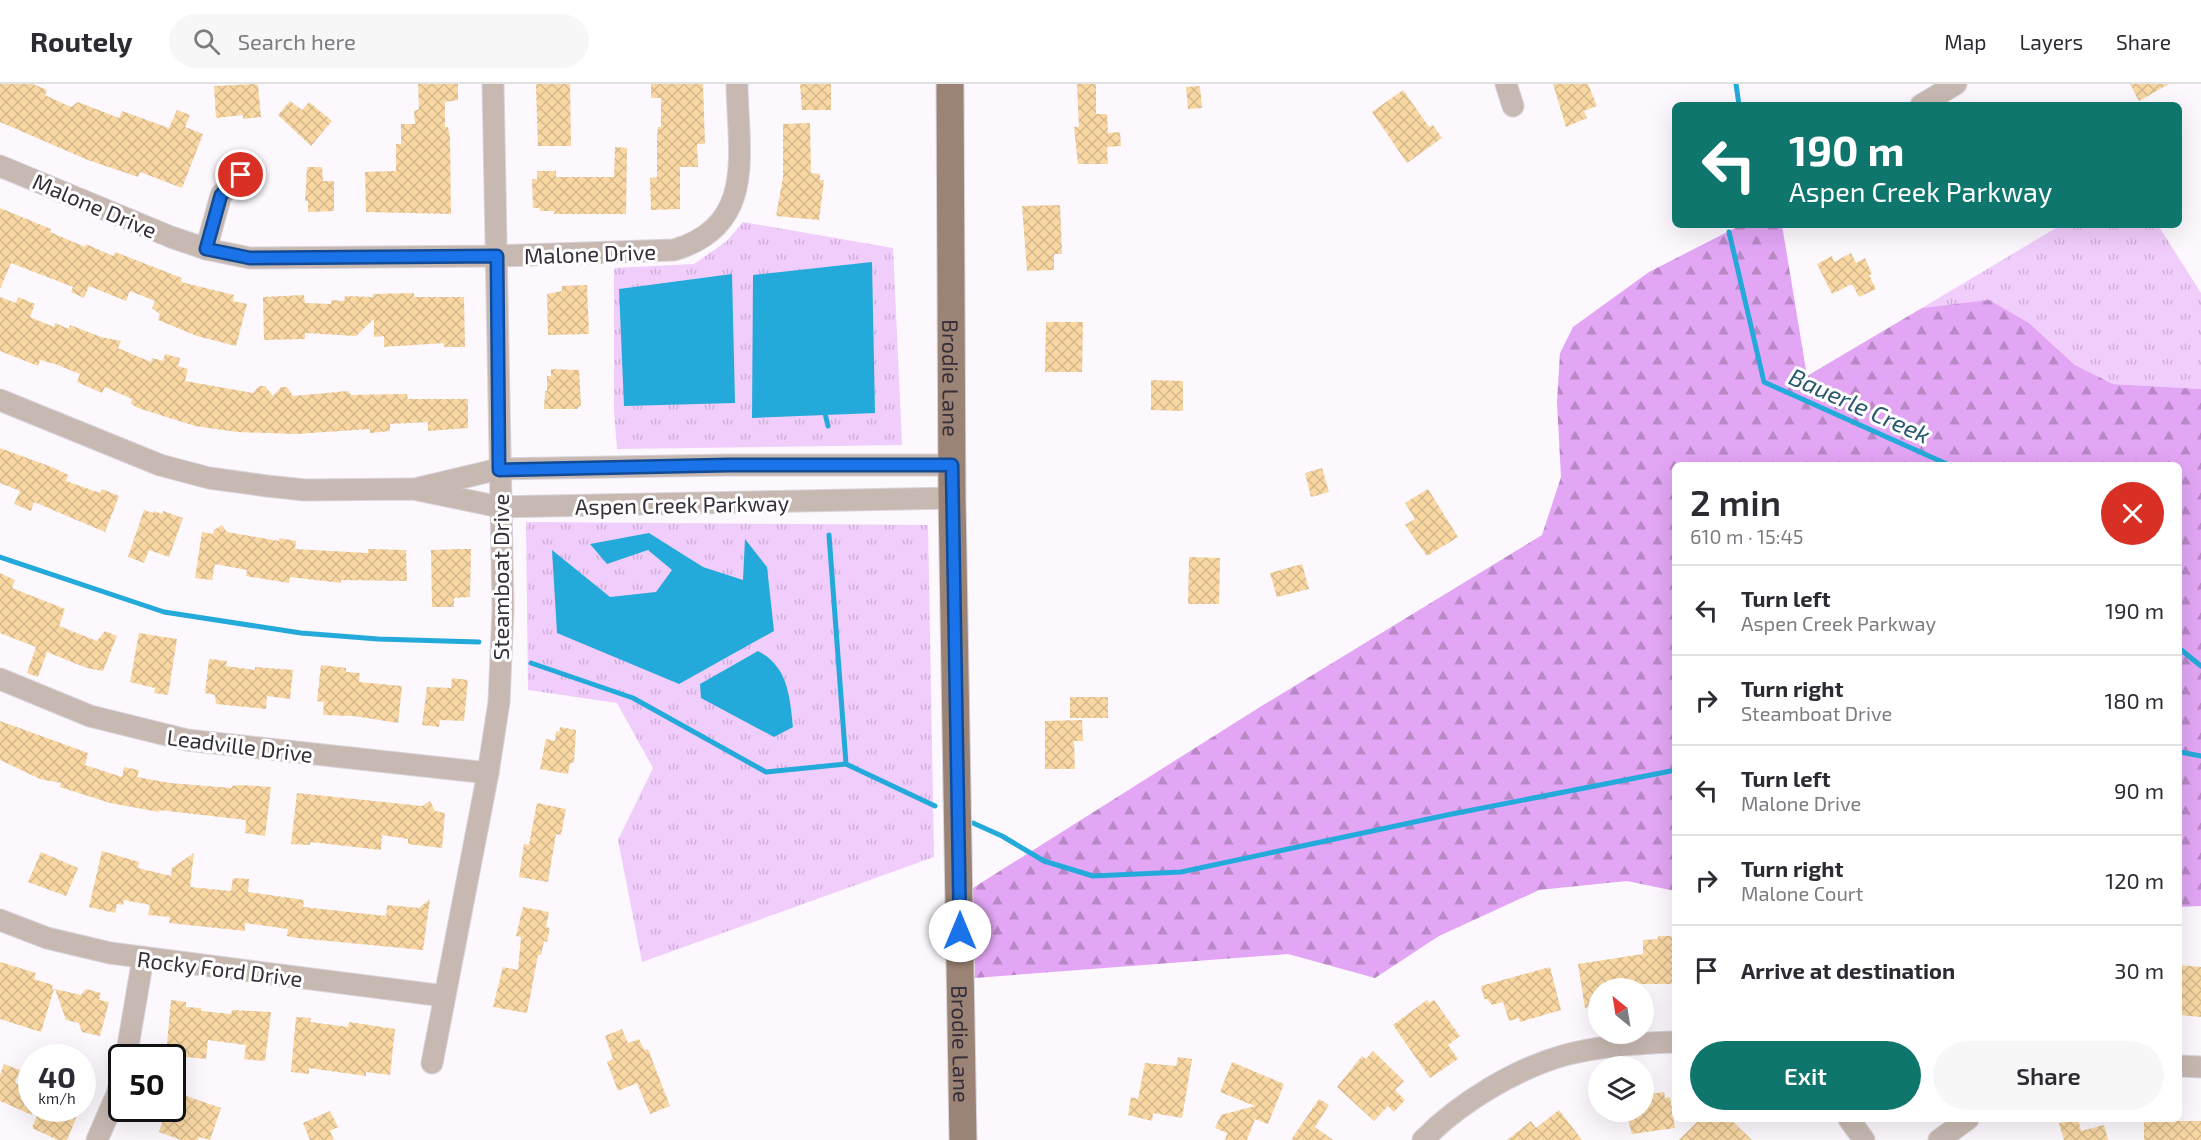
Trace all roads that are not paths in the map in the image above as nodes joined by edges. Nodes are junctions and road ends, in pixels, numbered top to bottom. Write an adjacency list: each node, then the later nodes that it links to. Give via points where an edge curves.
1 (493, 84): 11 (street, Steamboat Drive)
2 (737, 84): 11 (street, Malone Drive, via 739,185 726,218 711,234 674,250)
3 (950, 84): 13 (main road, Brodie Lane)
4 (1506, 84): 7 (street)
5 (1956, 84): 6 (street)
6 (1926, 102)
7 (1513, 106)
8 (0, 166): 10 (street, Malone Drive)
9 (241, 175): 10 (street, via 221,195)
10 (206, 249): 11 (street, Malone Drive, via 250,258)
11 (497, 256): 14 (street, Steamboat Drive)
12 (0, 400): 15 (street, Aspen Creek Parkway, via 160,465 208,478 305,490)
13 (952, 465): 14 (street, Aspen Creek Parkway); 16 (main road, Brodie Lane)
14 (499, 470): 15 (street, Aspen Creek Parkway); 17 (street, Steamboat Drive)
15 (413, 489): 17 (street, Aspen Creek Parkway)
16 (952, 498): 17 (street, Aspen Creek Parkway); 32 (main road, Brodie Lane)
17 (500, 507): 19 (street, Steamboat Drive, via 502,648 499,702)
18 (0, 679): 19 (street, Leadville Drive, via 90,716 187,740)
19 (488, 773): 22 (street, Steamboat Drive)
20 (0, 920): 21 (street, Rocky Ford Drive, via 82,948)
21 (143, 958): 22 (street, Rocky Ford Drive); 24 (street)
22 (444, 996): 25 (street, Steamboat Drive)
23 (1672, 1042): 33 (street, via 1639,1043 1564,1055 1493,1085)
24 (128, 1044)
25 (432, 1063)
26 (2182, 1066): 27 (street)
27 (2201, 1067)
28 (108, 1114): 31 (street)
29 (1851, 1122): 34 (street)
30 (1964, 1122): 35 (street)
31 (96, 1140)
32 (963, 1140)
33 (1423, 1140)
34 (1864, 1140)
35 (1939, 1140)

